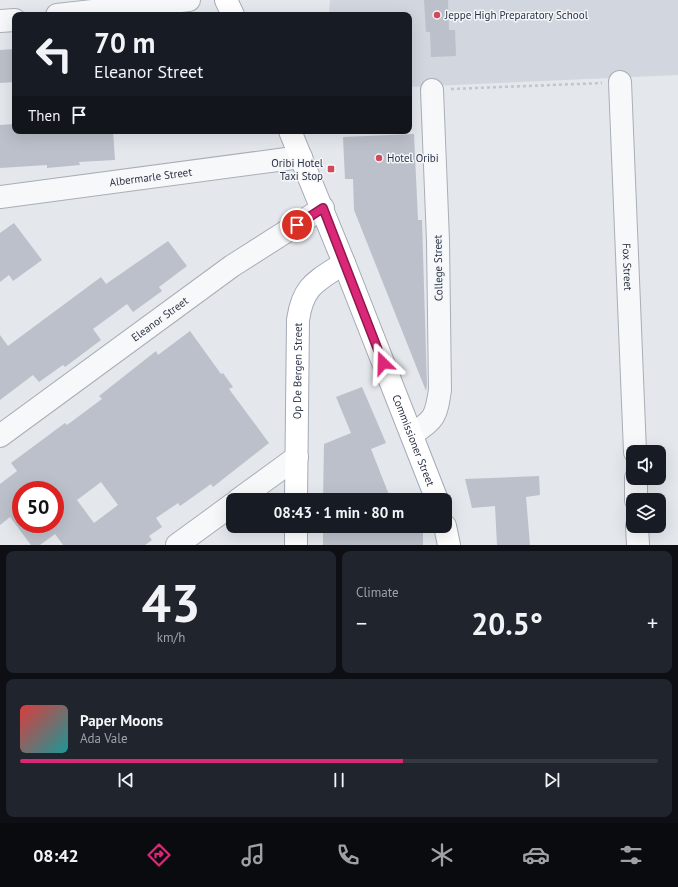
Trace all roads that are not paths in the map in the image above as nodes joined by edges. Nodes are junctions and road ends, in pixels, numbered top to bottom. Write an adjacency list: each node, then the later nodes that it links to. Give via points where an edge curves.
1 (189, 0): 3 (street)
2 (226, 0): 4 (main road)
3 (83, 12)
4 (232, 12)
5 (12, 20): 6 (street)
6 (0, 21)
7 (620, 82): 16 (street, Fox Street)
8 (432, 90): 14 (street, College Street, via 440,390 437,412 427,425)
9 (291, 134): 10 (main road, Commissioner Street)
10 (301, 157): 11 (street, Albermarle Street); 12 (main road, Commissioner Street)
11 (0, 197)
12 (323, 208): 13 (main road, Commissioner Street); 15 (street, Eleanor Street, via 232,266)
13 (344, 263): 14 (main road, Commissioner Street); 17 (main road, Op De Bergen Street, via 316,281 300,303)
14 (412, 434): 20 (main road, Commissioner Street)
15 (0, 436)
16 (634, 445)
17 (297, 457): 18 (street); 19 (main road, Op De Bergen Street)
18 (248, 493)
19 (296, 493)
20 (434, 493)
21 (226, 509): 25 (street)
22 (296, 533): 26 (main road)
23 (446, 533): 27 (main road)
24 (637, 533): 28 (street)
25 (177, 545)
26 (296, 545)
27 (449, 545)
28 (638, 545)

